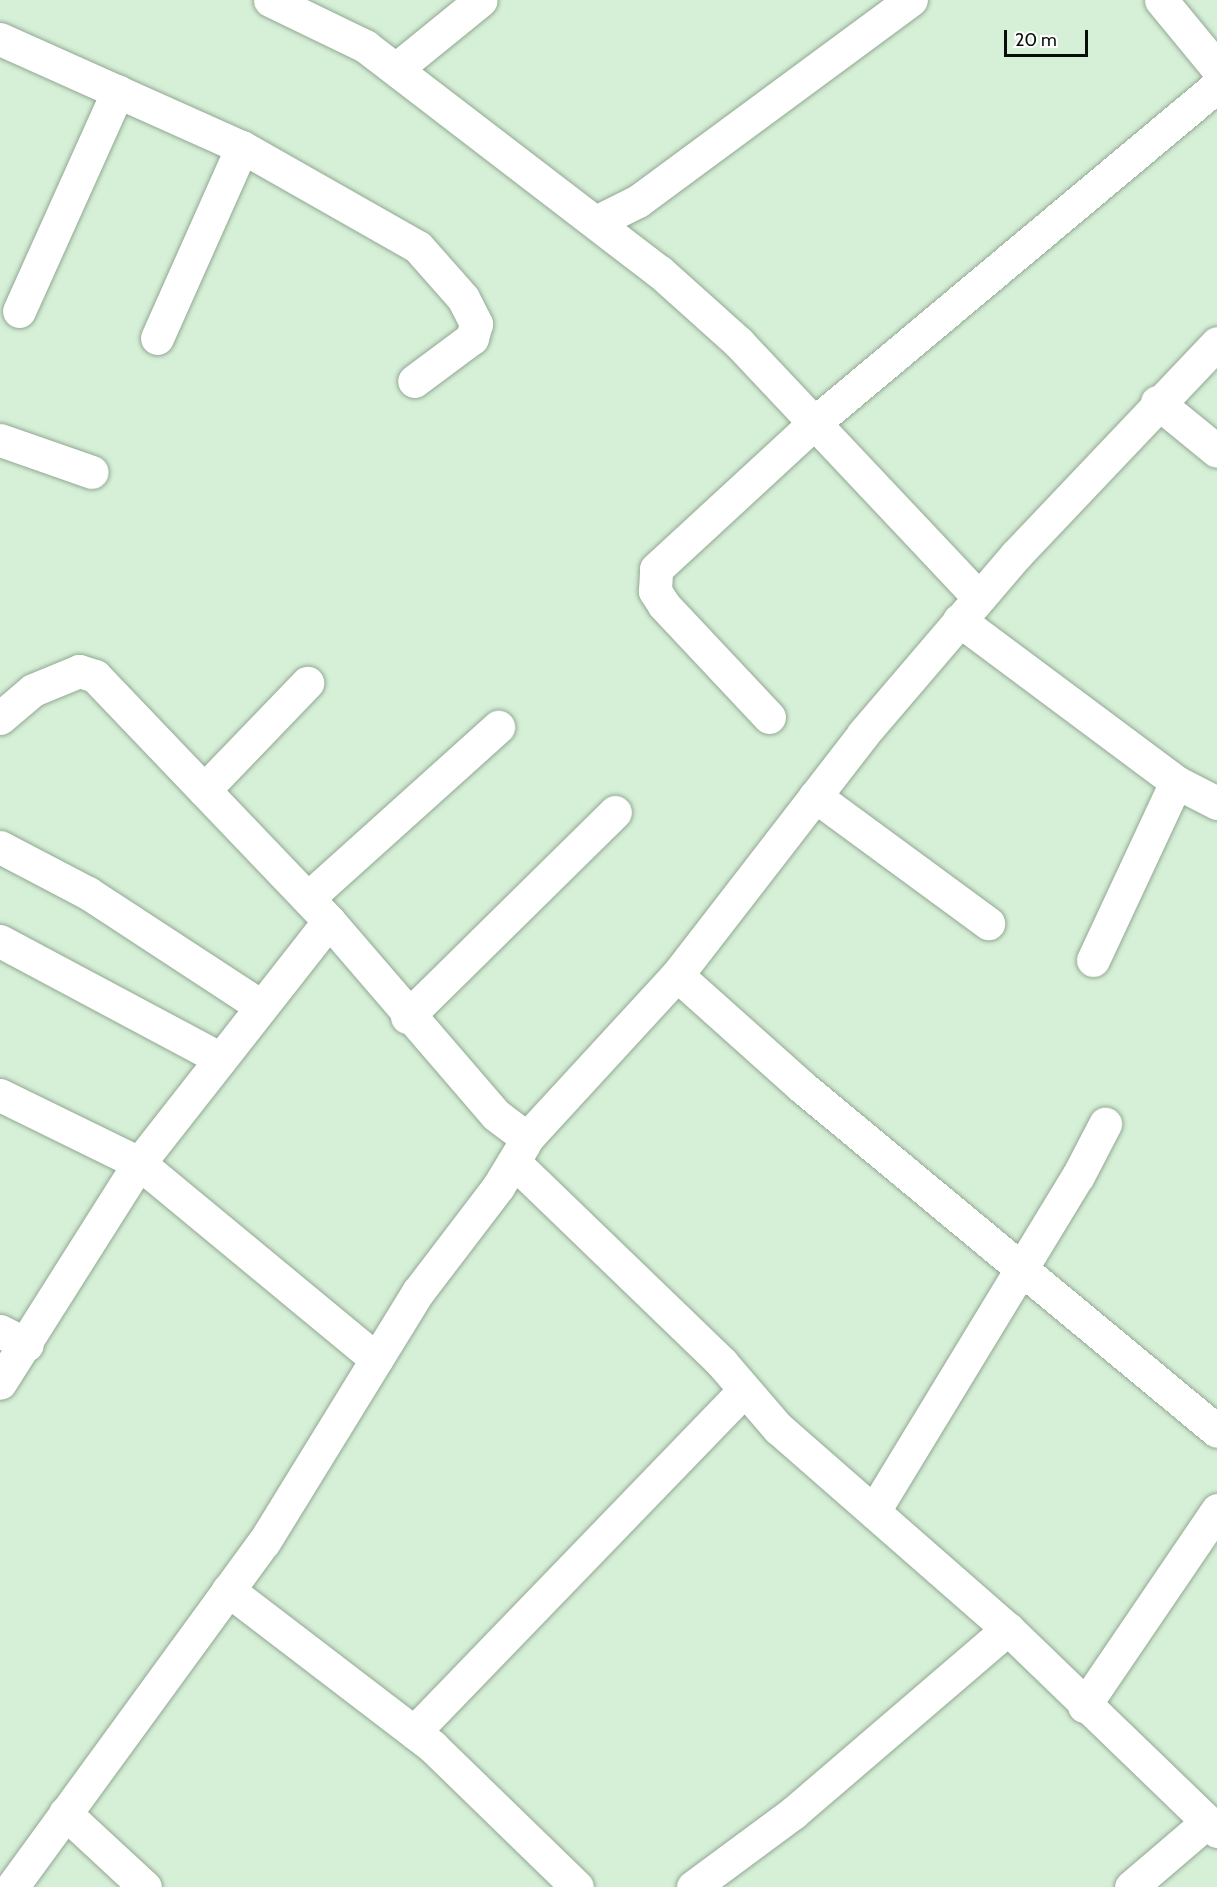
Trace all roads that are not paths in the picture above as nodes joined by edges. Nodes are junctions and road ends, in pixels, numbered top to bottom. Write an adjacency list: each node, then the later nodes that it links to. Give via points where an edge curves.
1 (270, 0): 7 (street, via 355,41)
2 (481, 0): 7 (street)
3 (911, 0): 11 (street, via 638,201)
4 (1161, 0): 6 (street)
5 (0, 39): 9 (street)
6 (1217, 68)
7 (396, 69): 11 (street)
8 (1217, 86): 17 (street)
9 (118, 91): 10 (street); 12 (street)
10 (242, 147): 13 (street); 15 (street, via 418,247 464,298 476,324 472,338)
11 (596, 222): 17 (street, via 739,343)
12 (19, 311)
13 (157, 338)
14 (1217, 343): 16 (street)
15 (414, 381)
16 (1157, 402): 19 (street); 21 (street)
17 (813, 424): 21 (street); 23 (street, via 656,569 655,591 664,605)
18 (0, 440): 20 (street)
19 (1217, 451)
20 (92, 472)
21 (969, 609): 26 (street); 28 (street)
22 (307, 683): 27 (street)
23 (769, 717)
24 (0, 718): 27 (street, via 33,690 79,671 95,676)
25 (498, 727): 32 (street)
26 (1176, 782): 29 (street); 35 (street)
27 (204, 790): 32 (street)
28 (816, 796): 33 (street); 36 (street)
29 (1217, 803)
30 (615, 812): 38 (street)
31 (1, 850): 37 (street, via 88,893)
32 (318, 909): 37 (street); 38 (street)
33 (988, 923)
34 (0, 941): 39 (street)
35 (1093, 960)
36 (676, 975): 42 (street); 44 (street)
37 (261, 1006): 39 (street)
38 (407, 1017): 42 (street, via 496,1114)
39 (219, 1058): 43 (street)
40 (0, 1095): 43 (street)
41 (1105, 1124): 44 (street)
42 (521, 1150): 46 (street); 48 (street)
43 (139, 1163): 45 (street); 46 (street)
44 (1022, 1269): 49 (street); 51 (street)
45 (13, 1338): 47 (street)
46 (376, 1359): 52 (street)
47 (0, 1383)
48 (744, 1390): 51 (street, via 778,1428); 55 (street)
49 (1217, 1431)
50 (1217, 1510): 54 (street)
51 (874, 1511): 53 (street)
52 (228, 1590): 55 (street); 56 (street)
53 (1008, 1629): 54 (street); 61 (street, via 793,1813)
54 (1084, 1706): 57 (street)
55 (414, 1732): 60 (street)
56 (65, 1813): 58 (street); 59 (street)
57 (1212, 1827): 62 (street)
58 (12, 1887)
59 (145, 1887)
60 (577, 1887)
61 (693, 1887)
62 (1131, 1887)

